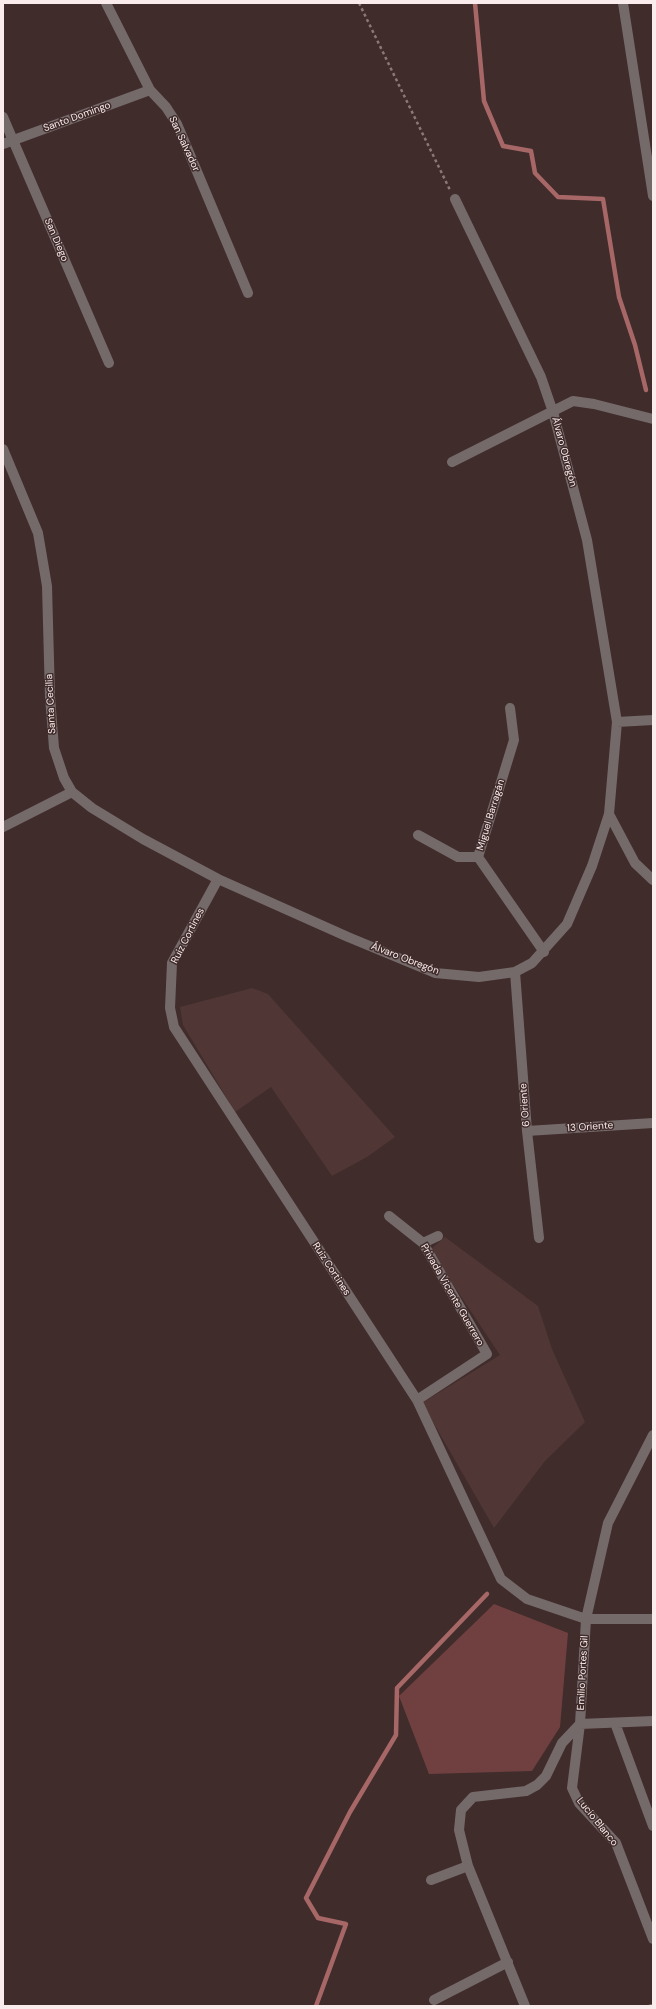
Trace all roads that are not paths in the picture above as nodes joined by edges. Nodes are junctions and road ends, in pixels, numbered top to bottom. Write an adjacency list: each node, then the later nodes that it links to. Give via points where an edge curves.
1 (106, 3): 3 (street, San Salvador)
2 (623, 3): 7 (street)
3 (150, 90): 5 (street, Santo Domingo); 9 (street, San Salvador, via 177,124)
4 (3, 117): 5 (street, San Diego)
5 (13, 140): 6 (street, Santo Domingo); 10 (street, San Diego)
6 (3, 144)
7 (652, 190)
8 (455, 199): 11 (street, Álvaro Obregón, via 541,376)
9 (248, 293)
10 (109, 364)
11 (553, 412): 12 (street, via 573,401); 14 (street); 17 (street, Álvaro Obregón, via 587,540)
12 (653, 418)
13 (3, 449): 18 (street, Santa Cecilia, via 38,533 47,586 54,748 64,778)
14 (452, 462)
15 (510, 708): 22 (street, Miguel Barragán, via 514,740)
16 (653, 720): 17 (street)
17 (617, 722): 19 (street, Álvaro Obregón)
18 (72, 792): 20 (street); 23 (street, Santa Cecilia, via 98,812)
19 (610, 814): 24 (street, via 635,863); 25 (street, Álvaro Obregón, via 592,866 567,924)
20 (3, 827)
21 (418, 835): 22 (street, via 458,856)
22 (478, 857): 25 (street, Miguel Barragán)
23 (218, 879): 26 (street, Álvaro Obregón, via 435,973 479,977); 33 (street, Ruiz Cortines, via 172,963 170,1008 174,1027)
24 (653, 880)
25 (544, 952): 26 (street, Álvaro Obregón, via 532,963)
26 (515, 972): 28 (street, 6 Oriente)
27 (653, 1123): 28 (street, 13 Oriente)
28 (527, 1131): 31 (street, 6 Oriente)
29 (389, 1216): 32 (street, Privada Vicente Guerrero)
30 (438, 1236): 32 (street)
31 (539, 1238)
32 (423, 1243): 33 (street, Privada Vicente Guerrero, via 487,1354)
33 (417, 1400): 35 (street, Ruiz Cortines, via 501,1579 527,1599)
34 (653, 1435): 35 (street, Emilio Portes Gil, via 608,1523)
35 (586, 1619): 36 (street, Ruiz Cortines); 39 (street, Emilio Portes Gil)
36 (653, 1619)
37 (653, 1721): 38 (street)
38 (615, 1723): 39 (street); 40 (street)
39 (580, 1724): 41 (street, Emilio Portes Gil, via 562,1743 546,1776 537,1785 526,1791 473,1797 461,1810 459,1830); 43 (street, Lucio Blanco, via 572,1788 579,1802 616,1843)
40 (653, 1826)
41 (468, 1866): 42 (street); 44 (street, Emilio Portes Gil)
42 (430, 1880)
43 (653, 1939)
44 (508, 1962): 45 (street); 46 (street, Emilio Portes Gil)
45 (434, 2000)
46 (525, 2006)

